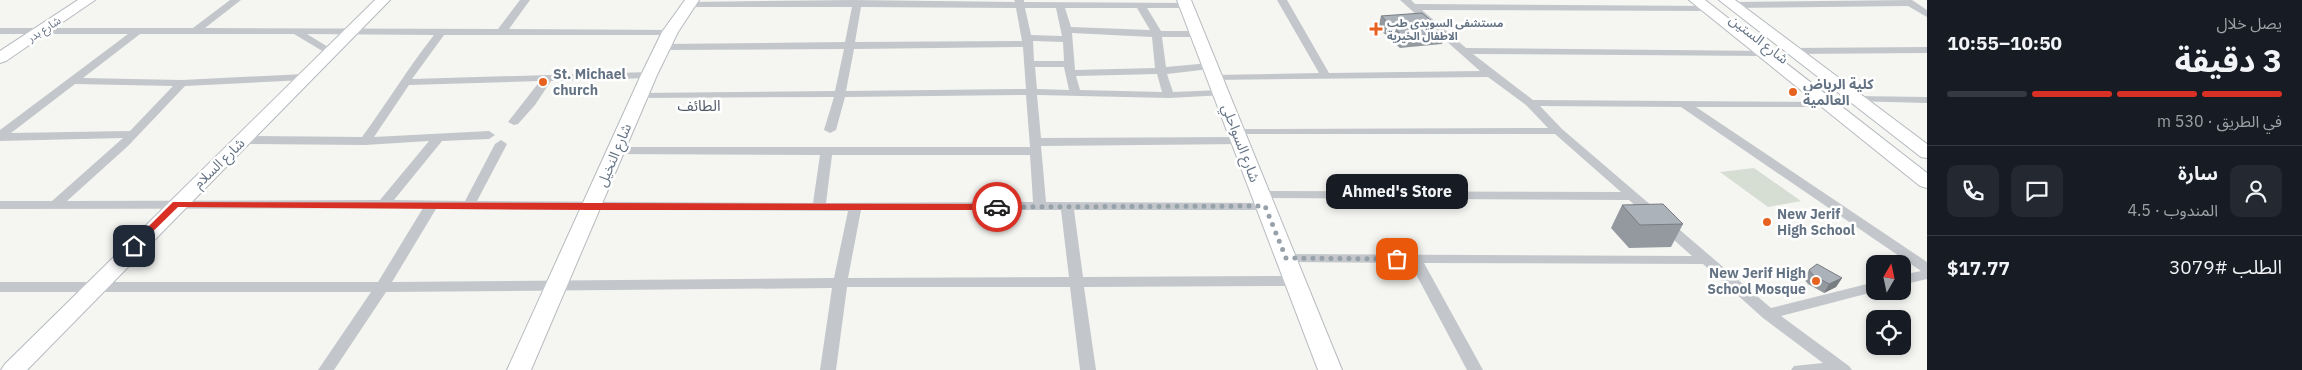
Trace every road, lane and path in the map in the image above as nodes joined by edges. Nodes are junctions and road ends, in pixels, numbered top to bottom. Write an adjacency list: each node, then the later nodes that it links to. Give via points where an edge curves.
1 (88, 0): 21 (street, شارع بدر)
2 (236, 0): 23 (street)
3 (383, 0): 27 (street, شارع السلام)
4 (525, 0): 25 (street)
5 (1282, 0): 45 (street)
6 (1907, 1): 10 (street); 19 (street)
7 (692, 2): 8 (street); 31 (street, شارع النخيل)
8 (858, 2): 11 (street); 33 (street)
9 (1729, 2): 10 (street); 34 (street, شارع الستين)
10 (1838, 2)
11 (1019, 3): 17 (street); 32 (street)
12 (1094, 3): 17 (street); 18 (street)
13 (1185, 3): 18 (street); 30 (street, شارع السواحلي)
14 (1597, 3): 15 (street); 16 (street)
15 (1704, 3): 38 (street); 77 (street, شارع الستين)
16 (1409, 4): 36 (street)
17 (1060, 6): 29 (street)
18 (1141, 6): 28 (street)
19 (1927, 14)
20 (0, 31): 21 (street)
21 (40, 31): 22 (street); 39 (street, شارع بدر)
22 (137, 32): 23 (street); 49 (street)
23 (194, 32): 26 (street)
24 (440, 32): 25 (street); 27 (street); 50 (street)
25 (501, 32): 31 (street)
26 (298, 33): 27 (street); 37 (street)
27 (347, 33): 37 (street, شارع السلام)
28 (1157, 33): 29 (street, via 1108,29); 30 (street); 42 (street)
29 (1067, 34): 32 (street); 41 (street)
30 (1198, 34): 48 (street, شارع السواحلي)
31 (667, 39): 33 (street); 44 (street, شارع النخيل)
32 (1028, 41): 33 (street); 40 (street)
33 (850, 45): 53 (street)
34 (1792, 50): 35 (street); 57 (street, شارع الستين)
35 (1927, 50)
36 (1464, 51): 38 (street); 43 (street)
37 (329, 52): 46 (street, شارع السلام)
38 (1763, 53): 61 (street)
39 (0, 58)
40 (1029, 64): 41 (street); 52 (street)
41 (1070, 68): 42 (street); 54 (street)
42 (1161, 71): 48 (street); 55 (street)
43 (1490, 74): 45 (street); 59 (street)
44 (650, 75): 47 (street); 56 (street, شارع النخيل)
45 (1326, 76): 48 (street)
46 (304, 77): 51 (street); 70 (street, شارع السلام)
47 (548, 78): 50 (street); 62 (street)
48 (1215, 79): 55 (street); 68 (street, شارع السواحلي)
49 (74, 81): 51 (street); 67 (street)
50 (406, 82): 71 (street)
51 (182, 83): 65 (street)
52 (1031, 92): 53 (street); 54 (street); 73 (street)
53 (840, 94): 56 (street); 63 (street)
54 (1076, 94): 55 (street)
55 (1169, 95)
56 (640, 96): 74 (street, شارع النخيل)
57 (1856, 99): 58 (street); 76 (street, شارع الستين)
58 (1927, 100)
59 (1530, 103): 60 (street); 64 (street)
60 (1684, 104): 61 (street); 95 (street)
61 (1828, 104): 78 (street)
62 (514, 122)
63 (830, 130)
64 (1558, 131): 68 (street); 79 (street)
65 (132, 134): 67 (street); 81 (street)
66 (489, 135): 69 (street)
67 (0, 136)
68 (1238, 137): 73 (street); 80 (street, شارع السواحلي)
69 (437, 139): 71 (street); 83 (street)
70 (244, 140): 71 (street); 82 (street, شارع السلام)
71 (365, 141)
72 (501, 144): 85 (street)
73 (1035, 147): 75 (street); 89 (street)
74 (615, 151): 75 (street); 87 (street, شارع النخيل)
75 (826, 151): 91 (street)
76 (1927, 153)
77 (1927, 170)
78 (1927, 182)
79 (1633, 196): 80 (street); 94 (street)
80 (1263, 200): 90 (street); 92 (street, شارع السواحلي)
81 (55, 204): 82 (street); 84 (street)
82 (176, 204): 83 (street); 103 (street, شارع السلام)
83 (384, 204): 86 (street)
84 (0, 205)
85 (469, 205): 86 (street); 87 (street)
86 (431, 206): 104 (street)
87 (592, 207): 91 (street); 100 (street, شارع النخيل)
88 (856, 207): 89 (street); 91 (street); 101 (street)
89 (1040, 207): 90 (street)
90 (1067, 207): 99 (street)
91 (819, 208)
92 (1286, 258): 93 (street); 98 (street, شارع السواحلي)
93 (1416, 260): 94 (street); 114 (street)
94 (1706, 260): 106 (street)
95 (1927, 268)
96 (1927, 274): 97 (street)
97 (1911, 278)
98 (1295, 281): 99 (street); 113 (street, شارع السواحلي)
99 (1076, 283): 101 (street); 112 (street)
100 (557, 284): 101 (street); 104 (street); 110 (street, شارع النخيل)
101 (840, 284): 111 (street)
102 (0, 286): 103 (street)
103 (92, 287): 104 (street); 108 (street, شارع السلام)
104 (382, 287): 109 (street)
105 (1866, 289): 106 (street)
106 (1768, 314): 107 (street)
107 (1842, 369): 115 (street)
108 (13, 370)
109 (326, 370)
110 (519, 370)
111 (828, 370)
112 (1088, 370)
113 (1330, 370)
114 (1475, 370)
115 (1799, 370)

